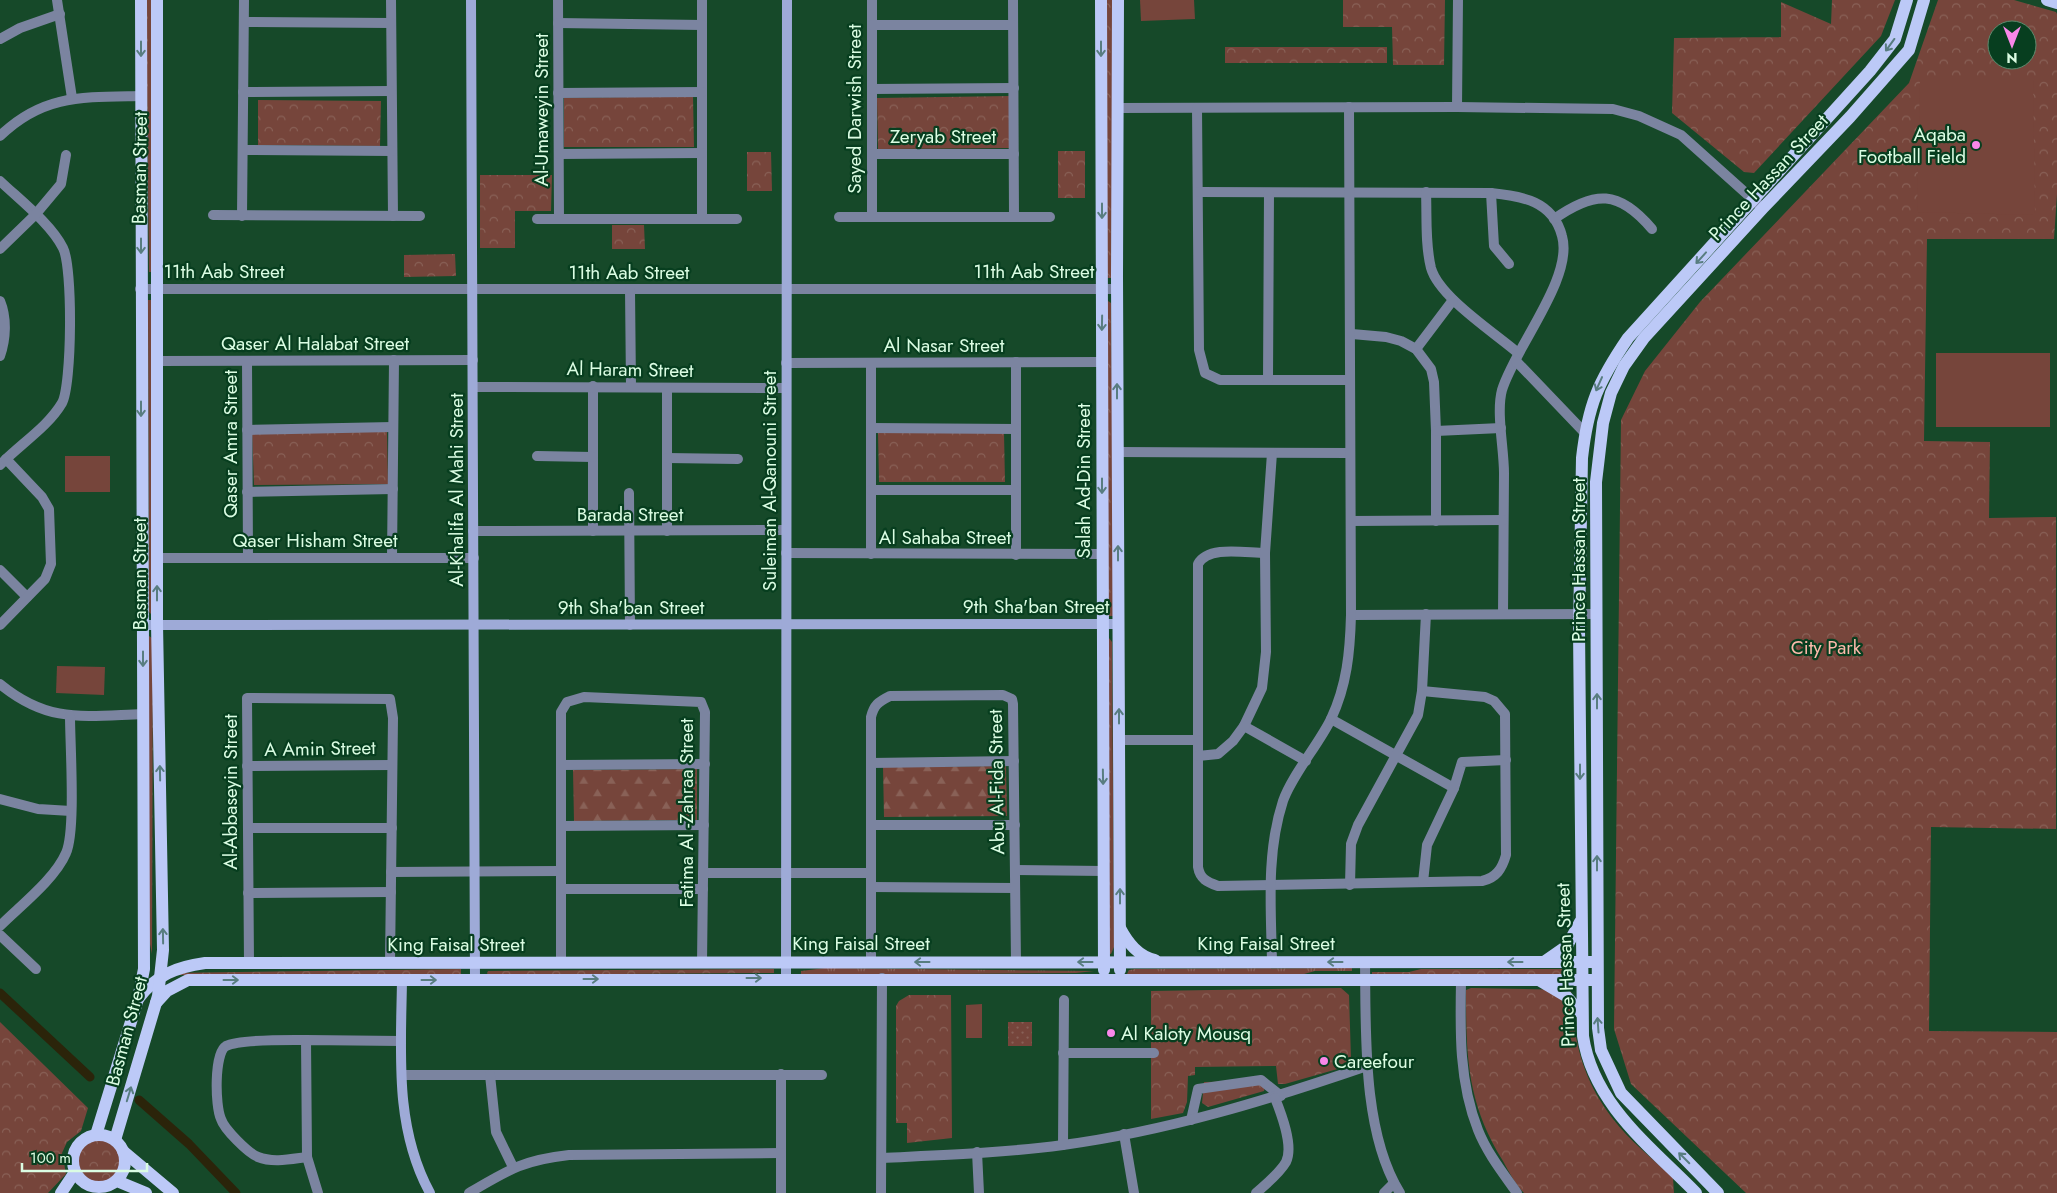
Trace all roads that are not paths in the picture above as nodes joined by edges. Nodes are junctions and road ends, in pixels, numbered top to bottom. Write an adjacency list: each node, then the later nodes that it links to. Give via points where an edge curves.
1 (57, 0): 19 (street)
2 (141, 0): 33 (main road, Basman Street, one-way to 33)
3 (157, 0): 72 (main road, Basman Street)
4 (244, 0): 20 (street)
5 (391, 0): 21 (street)
6 (471, 0): 73 (street, Al-Khalifa Al Mahi Street)
7 (558, 0): 22 (street, Al-Umaweyin Street)
8 (702, 0): 23 (street)
9 (787, 0): 74 (street, Suleiman Al-Qanouni Street)
10 (872, 0): 24 (street, Sayed Darwish Street)
11 (1013, 0): 25 (street)
12 (1100, 0): 75 (main road, Salah Ad-Din Street, one-way to 75)
13 (1118, 0): 37 (main road, Salah Ad-Din Street)
14 (1458, 0): 36 (street)
15 (1907, 0): 53 (main road, Prince Hassan Street, one-way to 53, via 1895,39)
16 (1924, 0): 53 (main road, Prince Hassan Street, via 1909,50 1850,117)
17 (2048, 0): 18 (main road)
18 (2057, 3)
19 (60, 14): 26 (street); 34 (street)
20 (244, 22): 21 (street); 30 (street)
21 (391, 23): 29 (street)
22 (558, 23): 23 (street); 32 (street, Al-Umaweyin Street)
23 (702, 25): 31 (street)
24 (872, 25): 25 (street); 28 (street, Sayed Darwish Street)
25 (1013, 25): 27 (street)
26 (0, 39)
27 (1014, 88): 28 (street); 45 (street)
28 (872, 89): 44 (street, Sayed Darwish Street)
29 (391, 91): 30 (street); 41 (street)
30 (243, 92): 40 (street)
31 (702, 92): 32 (street); 42 (street)
32 (558, 93): 43 (street, Al-Umaweyin Street)
33 (141, 96): 34 (street); 71 (main road, Basman Street, one-way to 71)
34 (72, 98): 39 (street, via 34,110 15,121)
35 (1349, 107): 36 (street); 38 (street); 49 (street)
36 (1457, 107): 53 (street, via 1613,109 1639,116 1681,135)
37 (1118, 108): 38 (street); 76 (main road, Salah Ad-Din Street)
38 (1197, 108): 48 (street)
39 (0, 136)
40 (243, 150): 41 (street); 56 (street)
41 (392, 151): 57 (street)
42 (702, 153): 43 (street); 65 (street)
43 (559, 154): 64 (street, Al-Umaweyin Street)
44 (872, 154): 45 (street, Zeryab Street); 61 (street, Sayed Darwish Street)
45 (1014, 154): 59 (street)
46 (66, 156): 54 (street, via 61,184)
47 (0, 182): 54 (street)
48 (1199, 192): 51 (street); 92 (street, via 1199,350 1205,373 1220,380)
49 (1351, 192): 50 (street); 51 (street); 80 (street)
50 (1426, 192): 52 (street); 78 (street, via 1428,250 1432,269)
51 (1269, 193): 92 (street)
52 (1490, 193): 67 (street, via 1522,196 1549,211); 70 (street, via 1494,246)
53 (1758, 204): 105 (main road, Prince Hassan Street, one-way to 105, via 1628,338 1605,371 1594,396); 141 (main road, Prince Hassan Street, via 1644,338 1624,366 1611,393 1602,423 1596,482)
54 (35, 214): 69 (street); 113 (street, via 59,241 67,259 68,388 55,413)
55 (214, 215): 56 (street)
56 (242, 216): 57 (street)
57 (393, 216): 58 (street)
58 (420, 216)
59 (1014, 216): 61 (street, Sayed Darwish Street); 62 (street, Sayed Darwish Street)
60 (839, 217): 61 (street, Sayed Darwish Street)
61 (872, 217)
62 (1050, 217)
63 (537, 219): 64 (street)
64 (559, 219): 65 (street)
65 (702, 219): 66 (street)
66 (737, 219)
67 (1554, 219): 68 (street, via 1582,202 1611,199 1626,204); 83 (street, via 1562,237 1562,264 1558,279)
68 (1652, 229)
69 (0, 249)
70 (1509, 264)
71 (140, 289): 72 (street, 11th Aab Street); 148 (main road, Basman Street, one-way to 148)
72 (156, 289): 73 (street, 11th Aab Street); 86 (main road, Basman Street)
73 (472, 289): 77 (street, 11th Aab Street); 85 (street, Al-Khalifa Al Mahi Street)
74 (786, 289): 75 (street, 11th Aab Street); 77 (street, 11th Aab Street); 90 (street, Suleiman Al-Qanouni Street)
75 (1102, 289): 76 (street, 11th Aab Street); 89 (main road, Salah Ad-Din Street, one-way to 89)
76 (1117, 289): 106 (main road, Salah Ad-Din Street, one-way to 76)
77 (630, 290): 96 (street)
78 (1453, 300): 81 (street); 83 (street)
79 (0, 301): 82 (street, via 4,319)
80 (1352, 334): 81 (street, via 1386,337); 93 (street)
81 (1416, 349): 104 (street, via 1431,369)
82 (0, 356)
83 (1517, 357): 101 (street, via 1502,391); 105 (street)
84 (394, 360): 85 (street, Qaser Al Halabat Street); 87 (street, Qaser Al Halabat Street); 99 (street)
85 (473, 360): 95 (street, Al-Khalifa Al Mahi Street)
86 (157, 361): 87 (street, Qaser Al Halabat Street); 132 (main road, Basman Street)
87 (247, 361): 103 (street, Qaser Amra Street)
88 (1016, 362): 89 (street, Al Nasar Street); 91 (street, Al Nasar Street); 102 (street)
89 (1102, 362): 130 (main road, Salah Ad-Din Street, one-way to 130)
90 (786, 363): 91 (street, Al Nasar Street); 98 (street, Suleiman Al-Qanouni Street)
91 (871, 363): 100 (street)
92 (1268, 380): 93 (street)
93 (1350, 380): 108 (street)
94 (593, 386): 95 (street, Al Haram Street); 96 (street, Al Haram Street); 110 (street)
95 (473, 387): 123 (street, Al-Khalifa Al Mahi Street)
96 (631, 387): 97 (street, Al Haram Street)
97 (667, 388): 98 (street, Al Haram Street); 111 (street)
98 (786, 388): 122 (street, Suleiman Al-Qanouni Street)
99 (393, 427): 103 (street); 114 (street)
100 (871, 428): 102 (street); 115 (street)
101 (1500, 428): 104 (street); 119 (street, via 1504,472)
102 (1016, 429): 116 (street)
103 (247, 430): 117 (street, Qaser Amra Street)
104 (1436, 431): 121 (street)
105 (1585, 433): 140 (main road, Prince Hassan Street)
106 (1118, 452): 107 (street); 146 (main road, Salah Ad-Din Street, one-way to 106)
107 (1272, 453): 108 (street); 127 (street)
108 (1350, 453): 120 (street)
109 (537, 456): 110 (street)
110 (593, 457): 124 (street)
111 (667, 458): 112 (street); 126 (street)
112 (738, 459)
113 (3, 462): 137 (street, via 42,497 49,509 51,570)
114 (393, 489): 117 (street); 134 (street)
115 (871, 490): 116 (street); 129 (street)
116 (1016, 490): 131 (street)
117 (247, 492): 133 (street, Qaser Amra Street)
118 (629, 493): 125 (street)
119 (1503, 520): 121 (street); 139 (street)
120 (1351, 521): 121 (street); 142 (street)
121 (1436, 521)
122 (786, 530): 126 (street, Barada Street); 128 (street, Suleiman Al-Qanouni Street)
123 (474, 531): 124 (street, Barada Street); 135 (street, Al-Khalifa Al Mahi Street)
124 (593, 531): 125 (street, Barada Street)
125 (630, 531): 126 (street, Barada Street); 150 (street)
126 (667, 531)
127 (1265, 553): 156 (street, via 1264,679); 158 (street, via 1214,553 1201,558 1198,564)
128 (786, 554): 129 (street, Al Sahaba Street); 145 (street, Suleiman Al-Qanouni Street)
129 (871, 554): 131 (street, Al Sahaba Street)
130 (1103, 554): 131 (street, Al Sahaba Street); 143 (main road, Salah Ad-Din Street)
131 (1016, 555)
132 (157, 558): 133 (street, Qaser Hisham Street); 144 (main road, Basman Street, one-way to 132)
133 (248, 558): 134 (street, Qaser Hisham Street)
134 (392, 558): 135 (street, Qaser Hisham Street)
135 (474, 558): 149 (street, Al-Khalifa Al Mahi Street)
136 (0, 570): 137 (street)
137 (27, 597): 147 (street)
138 (1426, 614): 139 (street); 142 (street); 152 (street)
139 (1503, 614): 140 (street)
140 (1580, 614): 141 (street); 195 (main road, Prince Hassan Street, one-way to 195)
141 (1597, 614): 213 (main road, Prince Hassan Street, one-way to 141)
142 (1351, 616): 155 (street, via 1343,690)
143 (1102, 623): 145 (street, 9th Sha'ban Street); 146 (street, 9th Sha'ban Street); 179 (main road, Salah Ad-Din Street, one-way to 179)
144 (157, 624): 148 (street, 9th Sha'ban Street); 149 (street, 9th Sha'ban Street); 217 (main road, Basman Street, one-way to 144)
145 (786, 624): 150 (street, 9th Sha'ban Street); 184 (street, Suleiman Al-Qanouni Street)
146 (1119, 624): 157 (main road, Salah Ad-Din Street, one-way to 146)
147 (0, 625)
148 (143, 625): 153 (main road, Basman Street, one-way to 153)
149 (474, 625): 150 (street, 9th Sha'ban Street); 182 (street, Al-Khalifa Al Mahi Street)
150 (630, 625)
151 (0, 684): 154 (street, via 37,708)
152 (1422, 691): 159 (street, via 1418,715); 161 (street, via 1485,697 1494,701 1504,714)
153 (143, 714): 154 (street); 230 (main road, Basman Street, via 144,969)
154 (70, 716): 171 (street)
155 (1331, 719): 159 (street); 163 (street)
156 (1244, 726): 160 (street, via 1223,751); 163 (street)
157 (1119, 740): 158 (street); 197 (main road, Salah Ad-Din Street, one-way to 157)
158 (1198, 740): 160 (street)
159 (1395, 755): 169 (street); 188 (street, via 1351,844)
160 (1198, 756): 187 (street, via 1200,875 1218,886)
161 (1506, 760): 169 (street, via 1462,762); 186 (street, via 1506,856 1499,872 1482,881)
162 (1014, 761): 164 (street); 164 (street, Abu Al-Fida Street, via 1013,704 1008,697 890,696 878,702 871,717); 174 (street, Abu Al-Fida Street)
163 (1306, 761): 187 (street, via 1284,798 1276,824)
164 (871, 763): 172 (street, Abu Al-Fida Street)
165 (705, 764): 167 (street); 167 (street, Fatima Al -Zahraa Street, via 705,712 701,702 584,697 567,702 561,712); 173 (street, Fatima Al -Zahraa Street)
166 (392, 765): 168 (street, A Amin Street); 168 (street, Al-Abbaseyin Street, via 390,699 247,698); 177 (street, Al-Abbaseyin Street)
167 (561, 765): 175 (street, Fatima Al -Zahraa Street)
168 (247, 766): 176 (street, Al-Abbaseyin Street)
169 (1454, 788): 186 (street, via 1427,845)
170 (0, 799): 171 (street, via 38,809)
171 (71, 811): 196 (street, via 66,854 46,880)
172 (871, 824): 174 (street); 185 (street, Abu Al-Fida Street)
173 (704, 825): 175 (street); 183 (street, Fatima Al -Zahraa Street)
174 (1014, 825): 178 (street, Abu Al-Fida Street)
175 (561, 826): 180 (street, Fatima Al -Zahraa Street)
176 (248, 828): 177 (street); 194 (street, Al-Abbaseyin Street)
177 (392, 828): 181 (street, Al-Abbaseyin Street)
178 (1015, 870): 179 (street); 190 (street, Abu Al-Fida Street)
179 (1104, 870): 206 (main road, Salah Ad-Din Street)
180 (561, 871): 182 (street); 192 (street, Fatima Al -Zahraa Street)
181 (391, 872): 182 (street); 193 (street, Al-Abbaseyin Street)
182 (475, 872): 201 (street, Al-Khalifa Al Mahi Street)
183 (704, 873): 184 (street); 191 (street, Fatima Al -Zahraa Street)
184 (786, 873): 185 (street); 203 (street, Suleiman Al-Qanouni Street)
185 (871, 873): 189 (street, Abu Al-Fida Street)
186 (1423, 882): 188 (street)
187 (1271, 885): 188 (street); 209 (street)
188 (1350, 885)
189 (871, 887): 190 (street); 204 (street, Abu Al-Fida Street)
190 (1015, 888): 205 (street, Abu Al-Fida Street)
191 (703, 889): 192 (street); 215 (street, Fatima Al -Zahraa Street)
192 (561, 890): 202 (street, Fatima Al -Zahraa Street)
193 (391, 892): 194 (street); 200 (street, Al-Abbaseyin Street)
194 (248, 893): 199 (street, Al-Abbaseyin Street)
195 (1581, 920): 211 (main road, via 1567,946); 212 (main road, Prince Hassan Street)
196 (0, 926)
197 (1120, 928): 207 (main road, Salah Ad-Din Street); 208 (main road, via 1141,954)
198 (0, 935): 216 (street)
199 (249, 962): 200 (main road, King Faisal Street); 214 (main road, King Faisal Street)
200 (390, 962): 201 (main road, King Faisal Street)
201 (474, 962): 202 (main road, King Faisal Street); 224 (street, Al-Khalifa Al Mahi Street)
202 (561, 962): 215 (main road, King Faisal Street)
203 (786, 962): 204 (main road, King Faisal Street); 215 (main road, King Faisal Street); 218 (street, Suleiman Al-Qanouni Street)
204 (871, 962): 205 (main road, King Faisal Street, one-way to 204)
205 (1016, 962): 206 (main road, King Faisal Street, one-way to 205)
206 (1104, 962): 207 (main road, King Faisal Street); 220 (main road, Salah Ad-Din Street)
207 (1120, 962): 208 (main road, King Faisal Street); 221 (main road, Salah Ad-Din Street)
208 (1162, 962): 209 (main road, King Faisal Street)
209 (1272, 962): 210 (main road, King Faisal Street, one-way to 209)
210 (1365, 962): 211 (main road, King Faisal Street, one-way to 210); 228 (street)
211 (1544, 962): 212 (main road, King Faisal Street)
212 (1581, 962): 213 (main road, King Faisal Street); 226 (main road, Prince Hassan Street)
213 (1597, 962): 227 (main road, Prince Hassan Street)
214 (205, 963): 217 (main road, King Faisal Street, via 184,966); 222 (main road)
215 (702, 963)
216 (36, 969)
217 (161, 976): 230 (main road, King Faisal Street); 232 (main road, Basman Street)
218 (786, 978): 219 (main road, King Faisal Street); 224 (main road, King Faisal Street, one-way to 218)
219 (882, 978): 220 (main road, King Faisal Street); 253 (street)
220 (1104, 979): 221 (main road, King Faisal Street)
221 (1120, 979): 228 (main road, King Faisal Street)
222 (205, 980): 223 (main road, King Faisal Street, one-way to 223); 232 (main road, King Faisal Street, via 188,980 179,984 167,990)
223 (402, 980): 224 (main road, King Faisal Street, one-way to 224); 235 (street)
224 (475, 980)
225 (1539, 980): 226 (main road, King Faisal Street); 229 (main road, King Faisal Street); 233 (main road, via 1566,996)
226 (1581, 980): 227 (main road, King Faisal Street); 233 (main road, Prince Hassan Street)
227 (1597, 980): 274 (main road, Prince Hassan Street, one-way to 227, via 1621,1093 1602,1050)
228 (1365, 981): 229 (main road, King Faisal Street); 238 (street)
229 (1461, 981): 273 (street, via 1460,1043 1470,1102 1478,1130)
230 (138, 998): 246 (main road, Basman Street)
231 (1064, 1000): 236 (street)
232 (156, 1003): 247 (main road, Basman Street, one-way to 232)
233 (1582, 1014): 259 (main road, Prince Hassan Street, via 1586,1055 1601,1090 1613,1109)
234 (306, 1040): 235 (street); 252 (street); 252 (street, via 226,1046 218,1059 218,1108 221,1121 252,1153 276,1160)
235 (401, 1041): 242 (street)
236 (1063, 1053): 237 (street); 248 (street)
237 (1154, 1053)
238 (1367, 1066): 243 (street); 257 (street, via 1378,1134)
239 (780, 1074): 240 (street); 241 (street); 251 (street)
240 (490, 1075): 242 (street); 254 (street, via 496,1132)
241 (822, 1075)
242 (402, 1076): 264 (street, via 406,1128)
243 (1278, 1097): 244 (street); 244 (street, via 1261,1080 1198,1089); 270 (street, via 1286,1129 1286,1161)
244 (1191, 1120): 245 (street)
245 (1124, 1134): 248 (street); 269 (street)
246 (96, 1135): 247 (main road); 255 (main road, via 86,1138 78,1146 73,1156)
247 (115, 1140): 249 (main road)
248 (1063, 1145): 250 (street)
249 (123, 1151): 256 (main road, via 125,1167); 262 (main road)
250 (977, 1152): 253 (street); 268 (street)
251 (781, 1153): 254 (street, via 569,1155); 266 (street)
252 (307, 1157): 263 (street)
253 (882, 1158): 267 (street)
254 (513, 1167): 265 (street)
255 (75, 1172): 258 (main road); 260 (main road)
256 (116, 1181): 258 (main road); 261 (main road)
257 (1394, 1183): 271 (street); 272 (street)
258 (93, 1190)
259 (1689, 1190)
260 (61, 1193)
261 (146, 1193)
262 (174, 1193)
263 (318, 1193)
264 (430, 1193)
265 (469, 1193)
266 (781, 1193)
267 (881, 1193)
268 (979, 1193)
269 (1134, 1193)
270 (1256, 1193)
271 (1384, 1193)
272 (1400, 1193)
273 (1517, 1193)
274 (1718, 1193)

